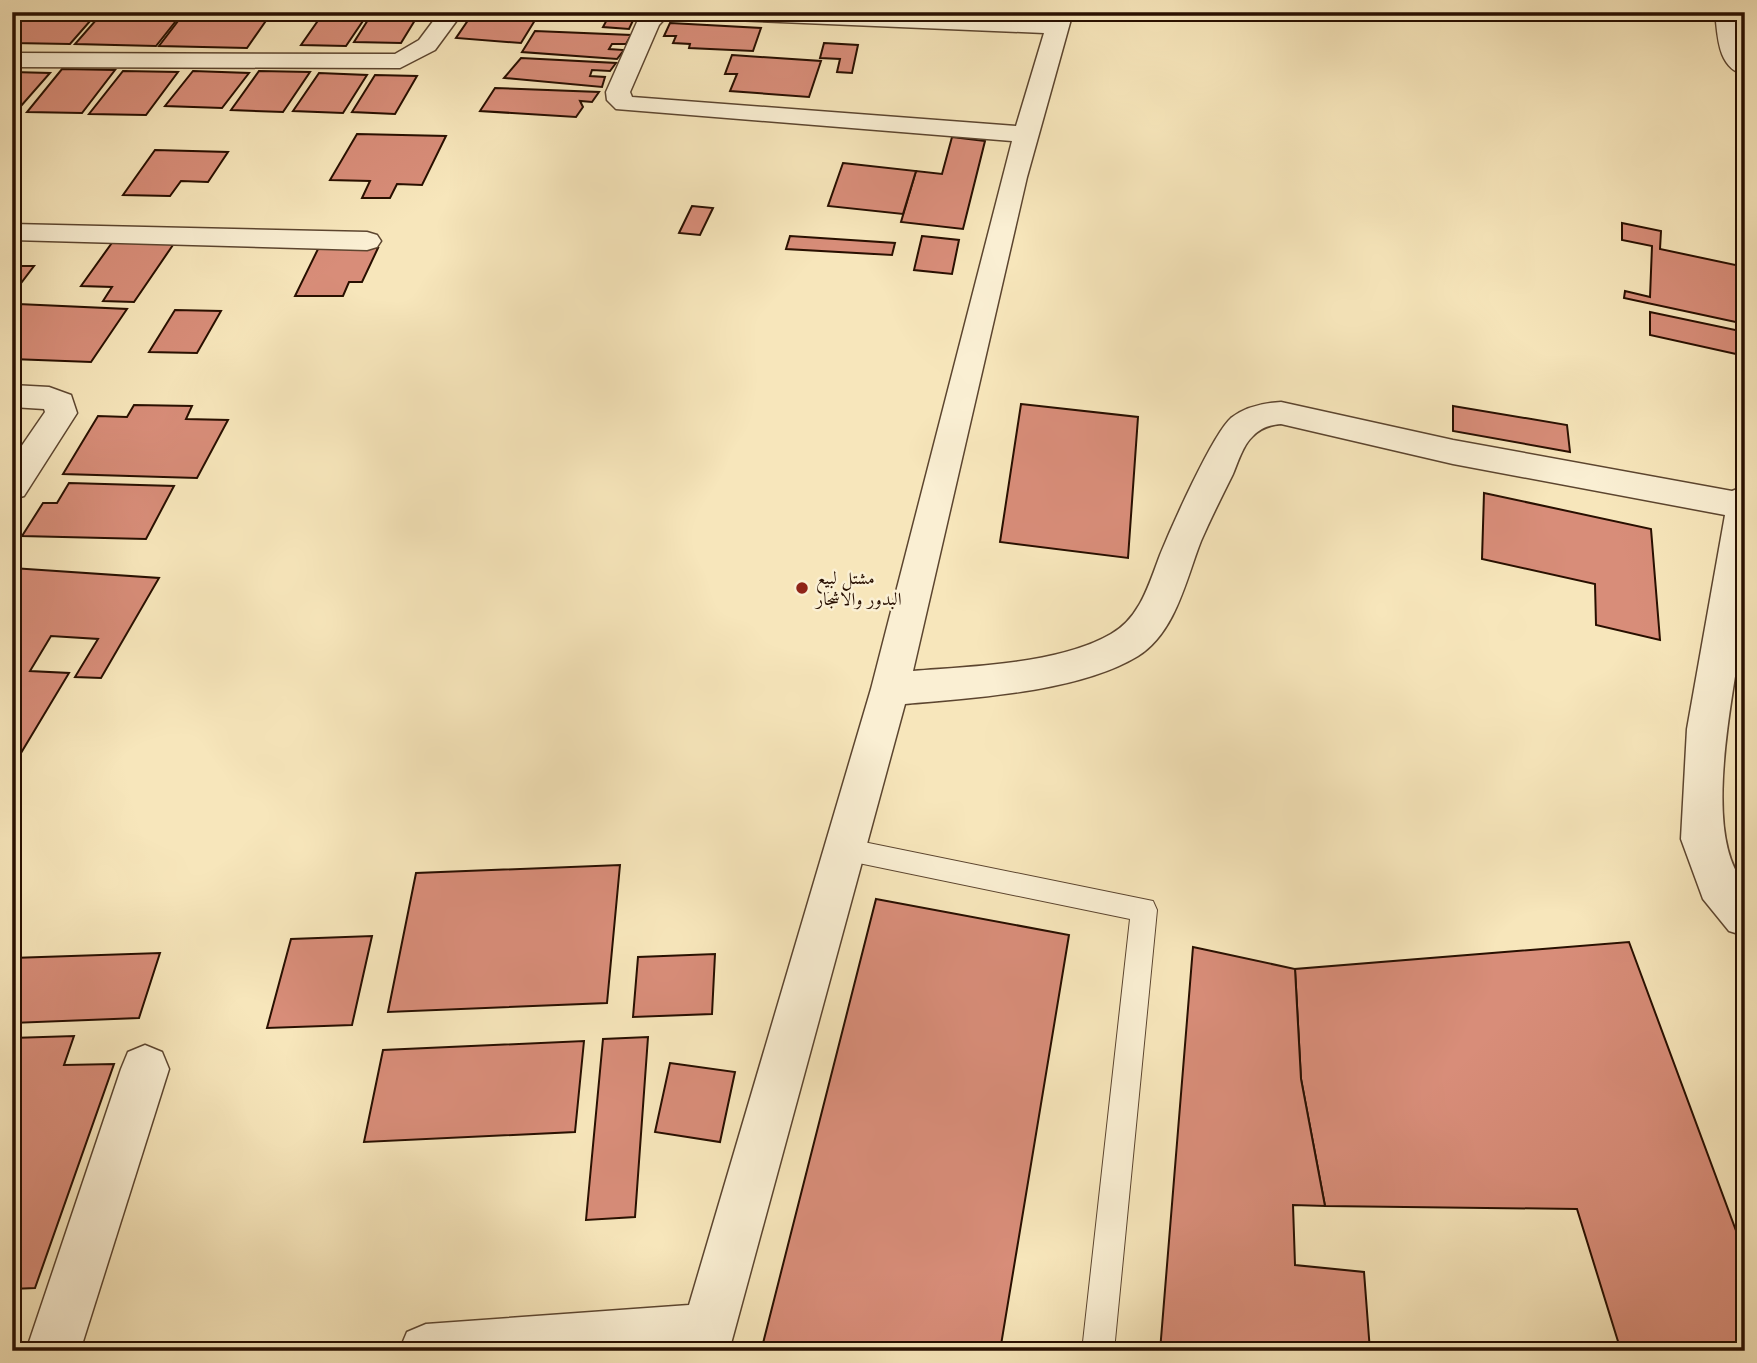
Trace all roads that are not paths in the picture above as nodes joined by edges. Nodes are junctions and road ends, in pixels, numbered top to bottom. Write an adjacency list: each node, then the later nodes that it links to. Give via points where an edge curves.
1 (452, 12): 6 (street, via 427,46 400,61)
2 (660, 12): 8 (street, via 644,33 618,92 625,103)
3 (708, 12): 5 (street)
4 (1726, 12): 7 (street, via 1733,56)
5 (1059, 19): 8 (street)
6 (12, 60)
7 (1745, 68)
8 (1027, 134): 14 (street)
9 (12, 232): 10 (street)
10 (367, 242)
11 (12, 396): 12 (street, via 49,398 60,403 61,413)
12 (12, 487)
13 (1744, 502): 14 (street, via 1453,452 1281,413 1262,414 1236,433 1161,599 1143,631 1119,650 1082,663); 16 (street, via 1707,729 1702,839 1718,885)
14 (890, 689): 15 (street)
15 (844, 849): 18 (street); 21 (lane, via 1144,910)
16 (1745, 916)
17 (145, 1069): 19 (street)
18 (705, 1340): 20 (street)
19 (53, 1351)
20 (426, 1351)
21 (1098, 1351)

